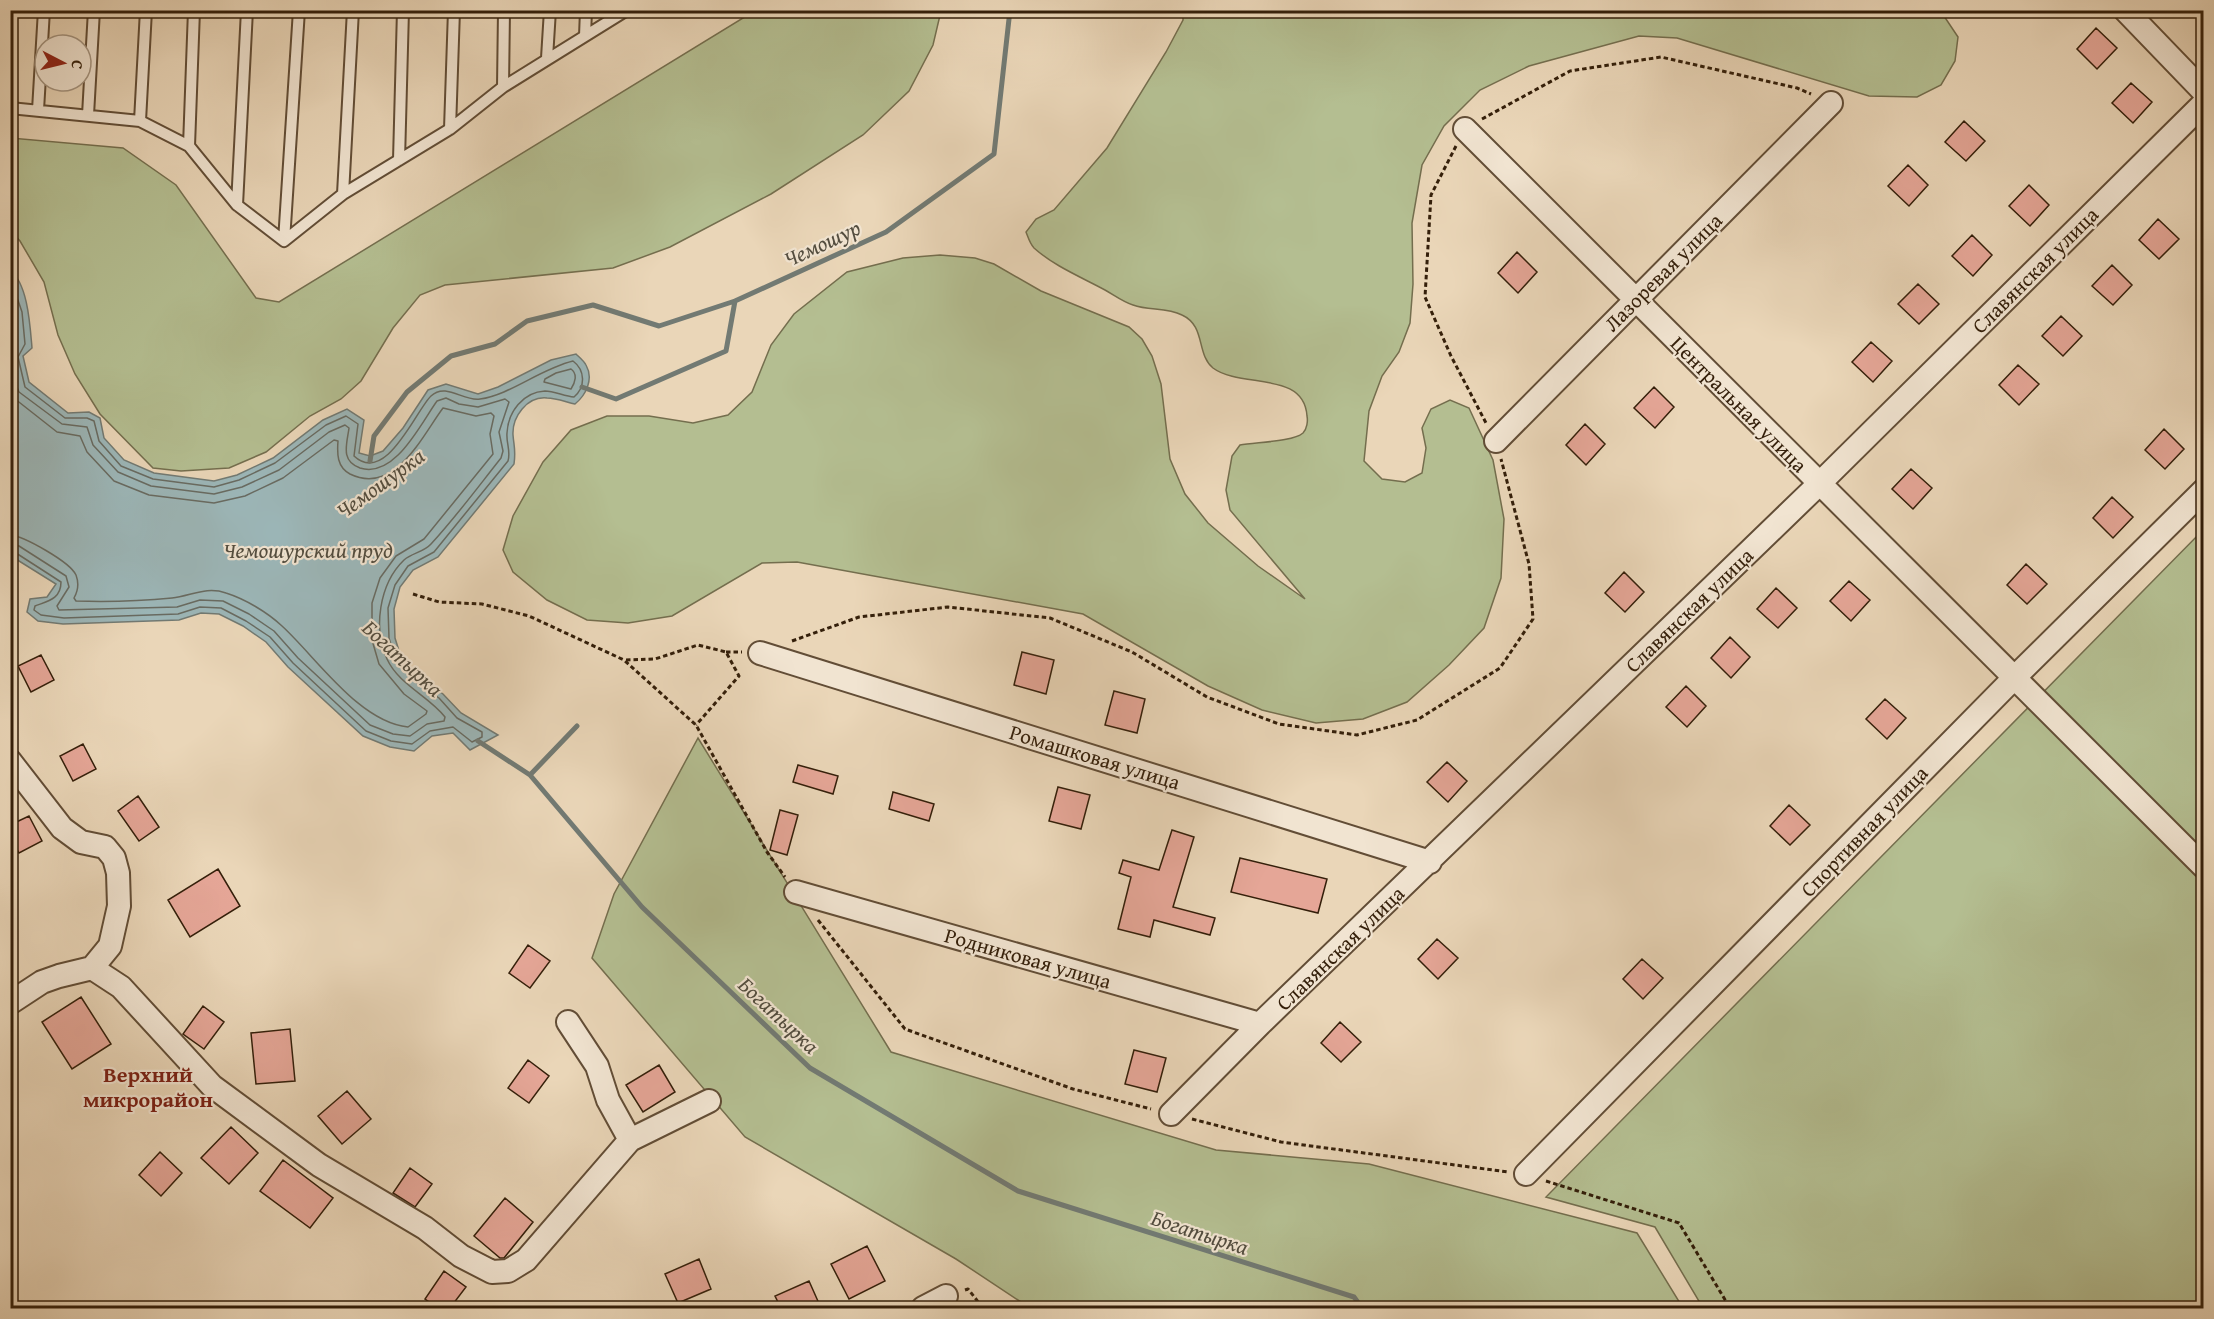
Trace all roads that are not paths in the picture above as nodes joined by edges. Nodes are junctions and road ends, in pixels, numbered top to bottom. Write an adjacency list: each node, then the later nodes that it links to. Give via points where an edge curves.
1 (44, 10): 22 (lane)
2 (94, 10): 23 (lane)
3 (146, 10): 24 (lane)
4 (194, 10): 27 (lane)
5 (247, 10): 30 (lane)
6 (299, 10): 31 (lane)
7 (352, 10): 29 (lane)
8 (403, 10): 28 (lane)
9 (454, 10): 25 (lane)
10 (504, 10): 17 (lane)
11 (550, 10): 16 (lane)
12 (586, 10): 15 (lane)
13 (2125, 10): 18 (street)
14 (624, 11): 15 (lane)
15 (585, 36): 16 (lane)
16 (547, 58): 17 (lane)
17 (503, 87): 25 (lane)
18 (2204, 92)
19 (1831, 103): 32 (street, Лазоревая улица)
20 (2204, 103): 34 (street, Славянская улица)
21 (10, 108): 22 (lane)
22 (38, 110): 23 (lane)
23 (88, 115): 24 (lane)
24 (140, 121): 27 (lane)
25 (450, 129): 28 (lane)
26 (1465, 129): 32 (street, Центральная улица)
27 (189, 146): 30 (lane)
28 (399, 160): 29 (lane)
29 (343, 194): 31 (lane)
30 (237, 205): 31 (lane)
31 (284, 241)
32 (1635, 300): 33 (street, Лазоревая улица); 34 (street, Центральная улица)
33 (1496, 441)
34 (1819, 484): 37 (street, Центральная улица); 39 (street, Славянская улица)
35 (2204, 490): 37 (street, Спортивная улица)
36 (760, 653): 39 (street, Ромашковая улица)
37 (2015, 677): 40 (street, Центральная улица); 49 (street, Спортивная улица)
38 (10, 761): 42 (street, via 62,828 81,842 105,847 114,858 119,906 110,946)
39 (1430, 862): 45 (street, Славянская улица)
40 (2204, 867)
41 (796, 892): 45 (street, Родниковая улица)
42 (92, 968): 43 (street, via 42,982); 48 (street, via 121,987 212,1086 320,1165 492,1272 508,1271 525,1260)
43 (10, 1003)
44 (568, 1022): 48 (street, via 597,1066 608,1100)
45 (1260, 1024): 47 (street, Славянская улица)
46 (709, 1101): 48 (street)
47 (1171, 1114)
48 (630, 1140)
49 (1526, 1174)
50 (946, 1296): 51 (street)
51 (923, 1308)

